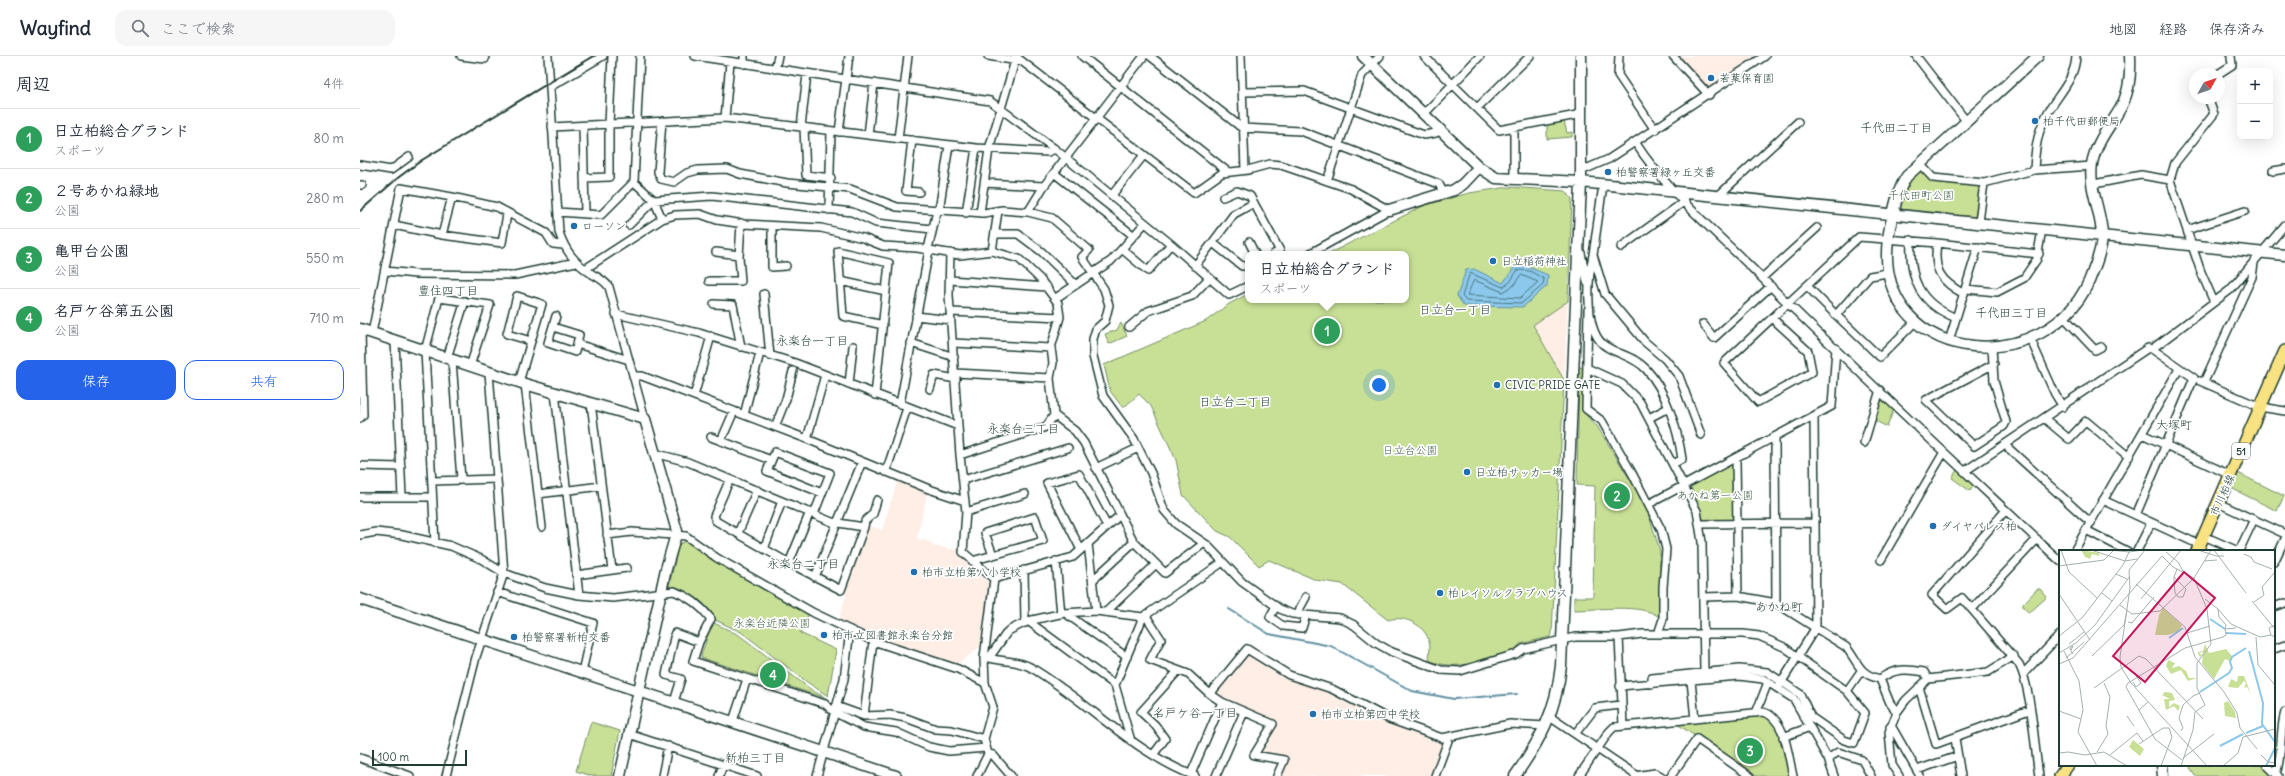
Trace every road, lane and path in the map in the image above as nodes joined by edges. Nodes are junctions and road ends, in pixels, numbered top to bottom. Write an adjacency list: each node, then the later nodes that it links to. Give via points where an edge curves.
1 (461, 56): 30 (street)
2 (548, 56): 42 (street)
3 (603, 56): 42 (street)
4 (612, 56): 58 (street)
5 (640, 56): 55 (street)
6 (695, 56): 32 (street)
7 (744, 56): 33 (street)
8 (778, 56): 35 (street)
9 (849, 56): 38 (street)
10 (908, 56): 43 (street)
11 (988, 56): 31 (street)
12 (1082, 56): 41 (street)
13 (1144, 56): 41 (street)
14 (1150, 56): 63 (street)
15 (1241, 56): 44 (street)
16 (1363, 56): 34 (street)
17 (1380, 56): 34 (street)
18 (1480, 56): 40 (street)
19 (1530, 56): 49 (street)
20 (1581, 56): 51 (street)
21 (1619, 56): 65 (street, via 1618,75)
22 (1673, 56): 45 (street)
23 (1765, 56): 45 (street)
24 (1916, 56): 57 (street)
25 (2038, 56): 57 (street)
26 (2076, 56): 85 (street, via 2069,81 2042,124 2036,145)
27 (2130, 56): 81 (street, via 2131,71 2127,91 2118,112 2097,146)
28 (2231, 56): 36 (street, via 2232,65)
29 (1427, 57): 40 (street)
30 (485, 59)
31 (1017, 59): 47 (street); 53 (street)
32 (730, 62): 33 (street); 52 (street)
33 (744, 64): 35 (street)
34 (1372, 64): 48 (street, via 1362,75); 50 (street)
35 (775, 69): 37 (street)
36 (2225, 70)
37 (807, 74): 38 (street); 61 (street)
38 (845, 79): 39 (street); 66 (street)
39 (874, 83): 43 (street); 67 (street)
40 (1452, 83): 49 (street); 50 (street)
41 (1122, 86): 53 (street); 88 (street)
42 (550, 87): 60 (street)
43 (904, 88): 47 (street, via 990,101); 68 (street)
44 (1242, 92): 48 (street, via 1304,91); 63 (street)
45 (1709, 95): 65 (street)
46 (2210, 104): 93 (street, via 2214,114 2175,163)
47 (1001, 107): 74 (street); 75 (street)
48 (1351, 107): 64 (street, via 1424,135 1436,133); 71 (street)
49 (1477, 108): 62 (street, via 1499,130)
50 (1424, 114): 64 (street)
51 (1582, 114): 62 (street); 86 (street)
52 (725, 118): 54 (street); 61 (street)
53 (1097, 119): 76 (street); 78 (street)
54 (662, 121): 55 (street); 102 (street, via 658,172 661,179 666,182 674,182 687,173 698,170 727,169 754,177)
55 (637, 122): 58 (street); 95 (street)
56 (1798, 122): 107 (street)
57 (1967, 122): 80 (street)
58 (609, 125): 59 (street); 90 (street, via 610,177)
59 (583, 126): 60 (street); 90 (street)
60 (552, 127): 118 (street)
61 (803, 127): 66 (street); 91 (street, via 806,175)
62 (1514, 127): 92 (street)
63 (1242, 128): 71 (street, via 1300,131); 84 (street)
64 (1439, 129): 82 (street)
65 (1655, 130): 70 (street)
66 (835, 131): 67 (street); 91 (street)
67 (868, 135): 68 (street)
68 (898, 138): 69 (street)
69 (912, 140): 72 (street); 104 (street, via 906,190)
70 (1634, 142): 86 (street, via 1602,164); 103 (street)
71 (1339, 144): 94 (street); 105 (street, via 1439,184)
72 (949, 145): 73 (street); 115 (street)
73 (976, 148): 75 (street); 120 (street)
74 (1056, 148): 75 (street, via 1048,152); 78 (street)
75 (989, 149): 97 (street)
76 (1144, 155): 88 (street, via 1194,193 1222,173); 106 (street)
77 (409, 157): 79 (street, via 391,170)
78 (1066, 158): 89 (street); 106 (street)
79 (360, 164)
80 (1920, 164): 98 (street, via 1933,178); 122 (street, via 1905,179)
81 (2092, 166): 85 (street); 99 (street)
82 (1479, 167): 92 (street, via 1496,178); 105 (street, via 1463,184)
83 (2285, 168): 87 (street)
84 (1245, 170): 88 (street); 94 (street, via 1270,164 1281,165)
85 (2034, 170): 98 (street)
86 (1581, 171): 96 (street)
87 (2273, 171)
88 (1228, 172)
89 (1054, 174): 101 (street); 139 (street)
90 (584, 178): 124 (street)
91 (831, 178): 102 (street)
92 (1514, 178): 96 (street)
93 (2170, 180): 99 (street, via 2141,175); 136 (street)
94 (1327, 181): 114 (street, via 1351,189)
95 (634, 182): 110 (street); 124 (street, via 601,215)
96 (1581, 182): 100 (street); 147 (street)
97 (984, 183): 101 (street); 121 (street)
98 (1984, 183): 126 (street)
99 (2094, 184): 140 (street)
100 (1603, 185): 103 (street); 163 (street)
101 (1044, 186): 119 (street)
102 (831, 188): 113 (street); 115 (street, via 850,190 889,205)
103 (1675, 191): 107 (street); 111 (street)
104 (919, 192)
105 (1444, 194): 114 (street)
106 (1112, 195): 128 (street)
107 (1718, 195): 122 (street)
108 (452, 196): 123 (street, via 484,203); 130 (street, via 401,188); 138 (street)
109 (1223, 198): 112 (street, via 1237,191 1250,196)
110 (654, 200): 113 (street, via 712,196); 125 (street); 131 (street)
111 (1685, 201): 150 (street); 175 (street)
112 (1254, 203): 144 (street, via 1234,214); 156 (street)
113 (829, 210): 134 (street, via 852,212 886,225)
114 (1389, 210): 157 (street)
115 (938, 211): 120 (street); 134 (street)
116 (998, 211): 119 (street); 121 (street); 137 (street)
117 (2245, 211): 136 (street)
118 (558, 212): 124 (street); 148 (street, via 559,232)
119 (1028, 212): 173 (street, via 1052,218 1065,227 1089,250 1082,257)
120 (966, 213): 121 (street)
121 (980, 213)
122 (1893, 213): 126 (street); 141 (street)
123 (507, 214): 138 (street, via 502,243); 148 (street, via 546,233 553,244)
124 (585, 214)
125 (662, 219): 127 (street, via 675,215 700,214 717,220); 170 (street)
126 (1979, 222): 135 (street)
127 (741, 223): 132 (street); 162 (street)
128 (1146, 223): 139 (street); 146 (street)
129 (2285, 224): 160 (street)
130 (394, 225): 138 (street); 171 (street)
131 (629, 225)
132 (772, 226): 152 (street, via 821,228 863,238 883,246); 167 (street, via 772,267)
133 (1817, 228): 175 (street)
134 (932, 229): 152 (street)
135 (2042, 229): 140 (street); 161 (street)
136 (2187, 230): 149 (street)
137 (995, 234): 154 (street); 179 (street, via 1018,234 1042,252)
138 (442, 235)
139 (1134, 236): 153 (street)
140 (2102, 236): 149 (street); 199 (street, via 2098,258 2086,288)
141 (1888, 239): 142 (street); 172 (street); 181 (street, via 1859,237)
142 (1912, 240): 145 (street); 201 (street, via 1912,272 1919,290 1934,306)
143 (1249, 242): 155 (street)
144 (1213, 243): 168 (street); 169 (street)
145 (1937, 243): 151 (street); 186 (street, via 1935,256 1938,270 1950,286)
146 (1171, 244): 153 (street, via 1148,271); 168 (street)
147 (1579, 244): 184 (street); 393 (street)
148 (563, 245): 165 (street)
149 (2192, 245): 160 (street); 190 (street)
150 (1621, 247)
151 (1978, 247): 161 (street); 186 (street)
152 (928, 250): 159 (street); 197 (street)
153 (1123, 250): 173 (street)
154 (992, 251): 159 (street, via 960,255); 182 (street, via 1019,259)
155 (1254, 251)
156 (1280, 251)
157 (1314, 251)
158 (716, 252): 162 (street)
159 (950, 253): 176 (street)
160 (2262, 253): 164 (street); 166 (street)
161 (2039, 254): 186 (street, via 2024,278 2007,288 1989,292)
162 (740, 255): 177 (street, via 741,281)
163 (1593, 255): 184 (street); 270 (street, via 1605,294 1645,342 1665,359 1678,376)
164 (2285, 255)
165 (576, 262): 170 (street); 171 (street, via 515,275 416,274)
166 (2254, 262): 190 (street, via 2230,290); 244 (street, via 2252,277)
167 (786, 266)
168 (1195, 266): 174 (street)
169 (1245, 266)
170 (585, 269): 195 (street, via 605,280)
171 (385, 271): 210 (street)
172 (1887, 273): 198 (street, via 1870,276); 204 (street, via 1896,297)
173 (1094, 274): 179 (street); 279 (street, via 1104,289 1110,305 1105,321 1096,329 1093,339 1095,368 1103,396)
174 (1209, 278): 183 (street, via 1230,295); 208 (street, via 1192,296 1152,309)
175 (1762, 278): 180 (street)
176 (950, 280): 182 (street); 194 (street)
177 (708, 281)
178 (840, 281): 185 (street); 185 (street, via 838,251 889,263); 206 (street, via 843,316)
179 (1076, 286): 188 (street)
180 (1771, 286): 192 (street); 205 (street, via 1714,338)
181 (1807, 286): 192 (street); 198 (street)
182 (1047, 287): 188 (street)
183 (1245, 288)
184 (1588, 288): 193 (street)
185 (886, 291): 206 (street)
186 (1965, 292): 201 (street)
187 (764, 294): 229 (street)
188 (1056, 298): 200 (street)
189 (465, 301): 227 (street, via 439,298); 231 (street); 234 (street, via 490,304)
190 (2214, 302): 225 (street)
191 (714, 304): 220 (street, via 733,305)
192 (1789, 304): 202 (street); 224 (street)
193 (1588, 310): 235 (street); 257 (street, via 1600,340 1606,347 1629,356 1646,368 1659,385)
194 (951, 312): 200 (street); 203 (street)
195 (616, 314): 211 (street); 232 (street)
196 (556, 316): 207 (street)
197 (916, 316): 203 (street); 216 (street)
198 (1836, 316): 204 (street, via 1880,357)
199 (2063, 316): 212 (street); 222 (street, via 2095,350)
200 (1060, 317): 223 (street)
201 (1956, 318): 215 (street)
202 (1773, 319): 202 (street, via 1724,363 1758,402 1812,372 1808,351)
203 (951, 320): 217 (street)
204 (1915, 322): 215 (street)
205 (1703, 324)
206 (883, 325): 250 (street)
207 (553, 327): 218 (street, via 579,335); 218 (street, via 548,343 575,352)
208 (1129, 327)
209 (361, 330): 210 (street); 263 (street, via 364,415)
210 (372, 334): 213 (street)
211 (711, 336): 220 (street); 251 (street)
212 (2030, 338): 221 (street); 254 (street)
213 (395, 341): 227 (street); 289 (street)
214 (531, 341): 214 (street, via 542,304 517,296 507,334); 245 (street)
215 (1949, 341): 221 (street)
216 (911, 343): 230 (street); 253 (street)
217 (953, 343): 223 (street); 230 (street)
218 (577, 344): 232 (street)
219 (853, 346): 246 (street)
220 (741, 347): 228 (street)
221 (1992, 347): 233 (street)
222 (2101, 347)
223 (1051, 348): 242 (street, via 1053,363)
224 (1836, 348): 248 (street); 262 (street, via 1832,406)
225 (2152, 349): 236 (street); 254 (street, via 2148,348)
226 (2285, 350): 255 (main road, 市川柏線 / 51)
227 (425, 351): 231 (street); 297 (street)
228 (760, 353): 229 (street); 260 (street)
229 (770, 356): 239 (street)
230 (954, 357): 241 (street)
231 (450, 359): 234 (street); 294 (street)
232 (629, 360): 240 (street)
233 (1994, 364): 233 (street, via 1926,400 1974,446 2006,422 1994,381)
234 (470, 366): 238 (street)
235 (1587, 368): 264 (street, via 1622,384 1640,402); 314 (street, via 1586,409 1602,421)
236 (2179, 369): 243 (street); 269 (street)
237 (793, 371): 268 (street)
238 (489, 372): 245 (street); 295 (street)
239 (825, 375): 246 (street); 273 (street)
240 (633, 376): 251 (street, via 642,376); 265 (street)
241 (956, 376): 242 (street); 247 (street, via 934,375); 267 (street)
242 (1050, 378): 261 (street)
243 (2194, 378): 244 (street); 277 (street)
244 (2204, 382): 255 (street)
245 (522, 383): 249 (street); 304 (street)
246 (849, 384): 250 (street)
247 (930, 389)
248 (1880, 390): 275 (street); 280 (street)
249 (555, 393): 252 (street); 302 (street)
250 (875, 395): 253 (street)
251 (694, 396): 258 (street)
252 (591, 403): 265 (street); 300 (street)
253 (900, 404): 256 (street)
254 (2063, 407): 266 (street)
255 (2260, 407): 259 (street); 293 (main road, 市川柏線 / 51)
256 (907, 408): 267 (street); 292 (street)
257 (1668, 408): 264 (street); 287 (street, via 1682,458)
258 (734, 411): 260 (street); 274 (street)
259 (2285, 411)
260 (744, 415): 268 (street)
261 (1054, 415): 282 (street, via 1046,427); 290 (street, via 1075,431)
262 (1814, 417): 272 (street); 323 (street)
263 (360, 418)
264 (1649, 418): 287 (street)
265 (645, 419): 281 (street)
266 (2045, 419): 276 (street); 283 (street, via 2069,439 2086,421)
267 (958, 426): 282 (street)
268 (775, 428): 273 (street)
269 (2142, 434): 277 (street); 283 (street)
270 (1701, 435)
271 (711, 437): 274 (street)
272 (1775, 437): 284 (street); 322 (street)
273 (807, 439): 286 (street)
274 (721, 441): 285 (street)
275 (1864, 443)
276 (2006, 446): 291 (street); 324 (street)
277 (2165, 446): 293 (street); 319 (street)
278 (1068, 448): 298 (street)
279 (1138, 448): 290 (street); 342 (street, via 1151,473 1164,510 1176,524)
280 (1944, 452): 291 (street); 352 (street)
281 (654, 453): 296 (street, via 688,462); 336 (street, via 676,527)
282 (960, 455): 298 (street)
283 (2129, 457): 310 (street)
284 (1736, 458): 299 (street); 327 (street)
285 (772, 460): 303 (street, via 767,471); 303 (street, via 775,452 830,473)
286 (862, 462): 292 (street); 321 (street)
287 (1673, 464): 299 (street)
288 (360, 466): 289 (street)
289 (401, 467): 307 (street)
290 (1096, 468): 318 (street)
291 (1965, 471): 315 (street)
292 (886, 472): 312 (street)
293 (2230, 476): 313 (main road, 市川柏線 / 51)
294 (461, 479): 295 (street); 297 (street)
295 (497, 479): 363 (street)
296 (730, 479): 301 (street); 332 (street, via 714,516 716,521)
297 (432, 480): 308 (street)
298 (963, 480): 312 (street)
299 (1684, 485): 314 (street); 326 (street)
300 (601, 486): 302 (street); 335 (street)
301 (757, 490): 311 (street); 332 (street)
302 (566, 491): 304 (street); 364 (street)
303 (822, 493): 317 (street)
304 (538, 494): 330 (street)
305 (1025, 494): 316 (street)
306 (360, 497): 307 (street)
307 (402, 497): 308 (street)
308 (432, 497): 340 (street)
309 (877, 500): 329 (street, via 873,514 865,521)
310 (2103, 500): 319 (street); 324 (street)
311 (782, 501): 317 (street); 344 (street)
312 (965, 501): 316 (street)
313 (2218, 503): 320 (street); 343 (main road, 市川柏線 / 51)
314 (1649, 504): 388 (street, via 1661,529 1666,549 1663,619)
315 (2006, 510): 337 (street); 379 (street, via 1932,595 1947,609 1962,598)
316 (966, 512): 356 (street, via 963,552)
317 (812, 513): 321 (street); 358 (street)
318 (1120, 515): 328 (street); 339 (street)
319 (2136, 515): 325 (street)
320 (2254, 519): 333 (street); 350 (street)
321 (836, 522): 329 (street); 365 (street)
322 (1776, 523): 323 (street); 327 (street); 375 (street)
323 (1815, 523): 386 (street)
324 (2091, 523): 331 (street)
325 (2151, 523): 343 (street); 348 (street)
326 (1700, 524): 327 (street); 373 (street)
327 (1738, 524): 371 (street)
328 (1107, 526): 341 (street); 345 (street, via 1079,474 1047,483)
329 (864, 527): 365 (street, via 841,590)
330 (542, 528)
331 (2086, 530): 346 (street); 347 (street)
332 (738, 533): 344 (street)
333 (2285, 534)
334 (360, 535): 340 (street, via 376,532 416,537)
335 (607, 535): 336 (street, via 632,532); 361 (street)
336 (676, 535): 369 (street); 387 (street, via 686,536 717,558 789,600)
337 (2037, 539): 355 (street); 379 (street)
338 (2285, 539): 353 (street)
339 (1134, 542): 359 (street); 367 (street)
340 (434, 543): 363 (street, via 451,546)
341 (1088, 544): 345 (street); 367 (street)
342 (1203, 544): 357 (street); 359 (street, via 1165,573)
343 (2200, 544): 349 (street)
344 (764, 548): 358 (street)
345 (1081, 550): 354 (street, via 1073,557)
346 (2075, 550)
347 (2125, 550)
348 (2138, 550)
349 (2233, 550)
350 (2238, 550)
351 (992, 555): 351 (street, via 1043,541 1035,517 985,533); 356 (street)
352 (1881, 560)
353 (2275, 560)
354 (1056, 561): 362 (street); 382 (street)
355 (2059, 561)
356 (972, 562): 366 (street)
357 (1223, 562): 377 (street, via 1242,582); 384 (street)
358 (789, 563): 365 (street)
359 (1156, 564): 381 (street)
360 (627, 568): 361 (street)
361 (612, 570): 364 (street)
362 (1024, 570): 366 (street); 385 (street)
363 (504, 573): 368 (street); 370 (street, via 545,588)
364 (576, 575): 370 (street)
365 (815, 577)
366 (994, 580): 401 (street)
367 (1093, 580): 380 (street)
368 (497, 592): 392 (street); 404 (street, via 593,623)
369 (660, 593): 370 (street, via 613,598); 395 (street, via 674,591 699,603 711,619); 418 (street)
370 (579, 595)
371 (1738, 596): 373 (street); 375 (street)
372 (1306, 597): 383 (street, via 1300,608)
373 (1703, 597): 389 (street)
374 (360, 599): 392 (street)
375 (1776, 603): 386 (street)
376 (2285, 603): 378 (street)
377 (1276, 606): 383 (street, via 1292,614); 383 (street, via 1270,618 1283,626 1302,628)
378 (2275, 607)
379 (1972, 609): 398 (street)
380 (1096, 611): 381 (street); 382 (street)
381 (1107, 611): 384 (street)
382 (1063, 613): 385 (street); 399 (street)
383 (1302, 615): 393 (street, via 1340,618 1387,649 1441,670 1460,671)
384 (1144, 616): 399 (street); 402 (street, via 1161,639 1150,660)
385 (1026, 622): 401 (street, via 1008,631); 414 (street)
386 (1816, 627): 400 (street); 403 (street, via 1846,647 1854,656)
387 (850, 630): 394 (street); 424 (street, via 844,679)
388 (1658, 634): 389 (street); 391 (street)
389 (1703, 634): 400 (street, via 1759,636); 405 (street)
390 (2059, 636): 406 (street)
391 (1619, 637): 393 (street); 416 (street)
392 (482, 639): 404 (street); 461 (street)
393 (1561, 639): 434 (street, via 1558,690)
394 (873, 641): 412 (street, via 958,669); 430 (street)
395 (699, 642): 407 (street, via 693,661); 421 (street, via 675,633 666,675 681,679)
396 (2285, 645): 397 (street)
397 (2275, 649)
398 (2014, 656): 406 (street); 409 (street, via 1988,672)
399 (1127, 657): 414 (street)
400 (1798, 657): 415 (street); 419 (street)
401 (986, 658): 412 (street); 444 (street, via 1017,661 1030,667 1091,708)
402 (1178, 671): 420 (street, via 1188,674); 449 (street, via 1141,712 1165,739)
403 (1861, 671): 408 (street, via 1870,677); 419 (street)
404 (582, 672): 418 (street)
405 (1704, 672): 413 (street, via 1652,678); 415 (street, via 1739,669 1763,671)
406 (2024, 674): 425 (street)
407 (747, 679): 424 (street); 432 (street)
408 (1880, 679): 409 (street, via 1892,671 1902,669 1924,672); 427 (street, via 1890,703)
409 (1928, 679): 417 (street)
410 (1691, 681): 411 (street, via 1739,676); 413 (street); 431 (street)
411 (1768, 682): 415 (street); 429 (street)
412 (985, 683): 443 (street, via 993,707)
413 (1652, 684): 416 (street)
414 (1115, 685): 444 (street)
415 (1780, 685): 419 (street, via 1800,694 1811,717 1844,740 1854,743 1865,713); 436 (street, via 1794,699)
416 (1620, 686): 423 (street)
417 (1919, 687): 427 (street); 442 (street, via 1936,744)
418 (639, 691): 421 (street); 438 (street)
419 (1847, 691)
420 (1210, 694): 422 (street); 441 (street, via 1247,649 1289,675 1332,689 1389,719 1442,738)
421 (674, 702): 432 (street)
422 (1222, 702): 426 (street); 458 (street)
423 (1621, 705): 435 (street); 439 (street, via 1595,708)
424 (835, 709): 430 (street); 447 (street, via 864,727 896,732 929,747 949,751); 448 (street)
425 (2030, 710): 442 (street); 484 (street)
426 (1244, 712): 470 (street); 471 (street, via 1273,724 1254,755 1284,760)
427 (1897, 712): 437 (street)
428 (2285, 712): 433 (street)
429 (1756, 713): 431 (street); 440 (street, via 1768,713 1776,719)
430 (864, 716): 443 (street, via 890,715 906,718 936,729 952,730)
431 (1695, 719): 435 (street)
432 (733, 721): 448 (street)
433 (2284, 721): 459 (street)
434 (1548, 722): 439 (street); 441 (street, via 1510,724); 473 (street)
435 (1623, 726): 446 (street, via 1614,727)
436 (1810, 727): 440 (street); 452 (street)
437 (1890, 727): 457 (street, via 1894,729); 482 (street, via 1890,755 1892,765)
438 (629, 734): 445 (street); 462 (street)
439 (1575, 734): 446 (street)
440 (1783, 737): 479 (street)
441 (1449, 738): 472 (street)
442 (1955, 738): 450 (street)
443 (984, 740): 447 (street)
444 (1131, 741): 449 (street)
445 (668, 746): 453 (street); 463 (street)
446 (1597, 749): 474 (street); 475 (street)
447 (987, 751): 468 (street); 469 (street)
448 (825, 752): 466 (street); 467 (street)
449 (1153, 755): 458 (street)
450 (1958, 756): 457 (street); 483 (street)
451 (360, 758): 460 (street)
452 (1828, 759): 480 (street); 481 (street, via 1838,752 1862,760)
453 (723, 765): 464 (street); 465 (street)
454 (2067, 766): 485 (main road)
455 (2162, 766): 486 (street)
456 (2268, 766): 459 (street)
457 (1919, 773)
458 (1193, 775)
459 (2277, 775)
460 (410, 776)
461 (446, 776)
462 (620, 776)
463 (663, 776)
464 (719, 776)
465 (757, 776)
466 (817, 776)
467 (896, 776)
468 (977, 776)
469 (1011, 776)
470 (1216, 776)
471 (1277, 776)
472 (1435, 776)
473 (1515, 776)
474 (1579, 776)
475 (1636, 776): 476 (street, via 1655,773)
476 (1661, 776)
477 (1671, 776): 478 (street, via 1697,739)
478 (1750, 776)
479 (1793, 776)
480 (1834, 776)
481 (1871, 776)
482 (1899, 776)
483 (1961, 776)
484 (2039, 776)
485 (2060, 776)
486 (2163, 776)

